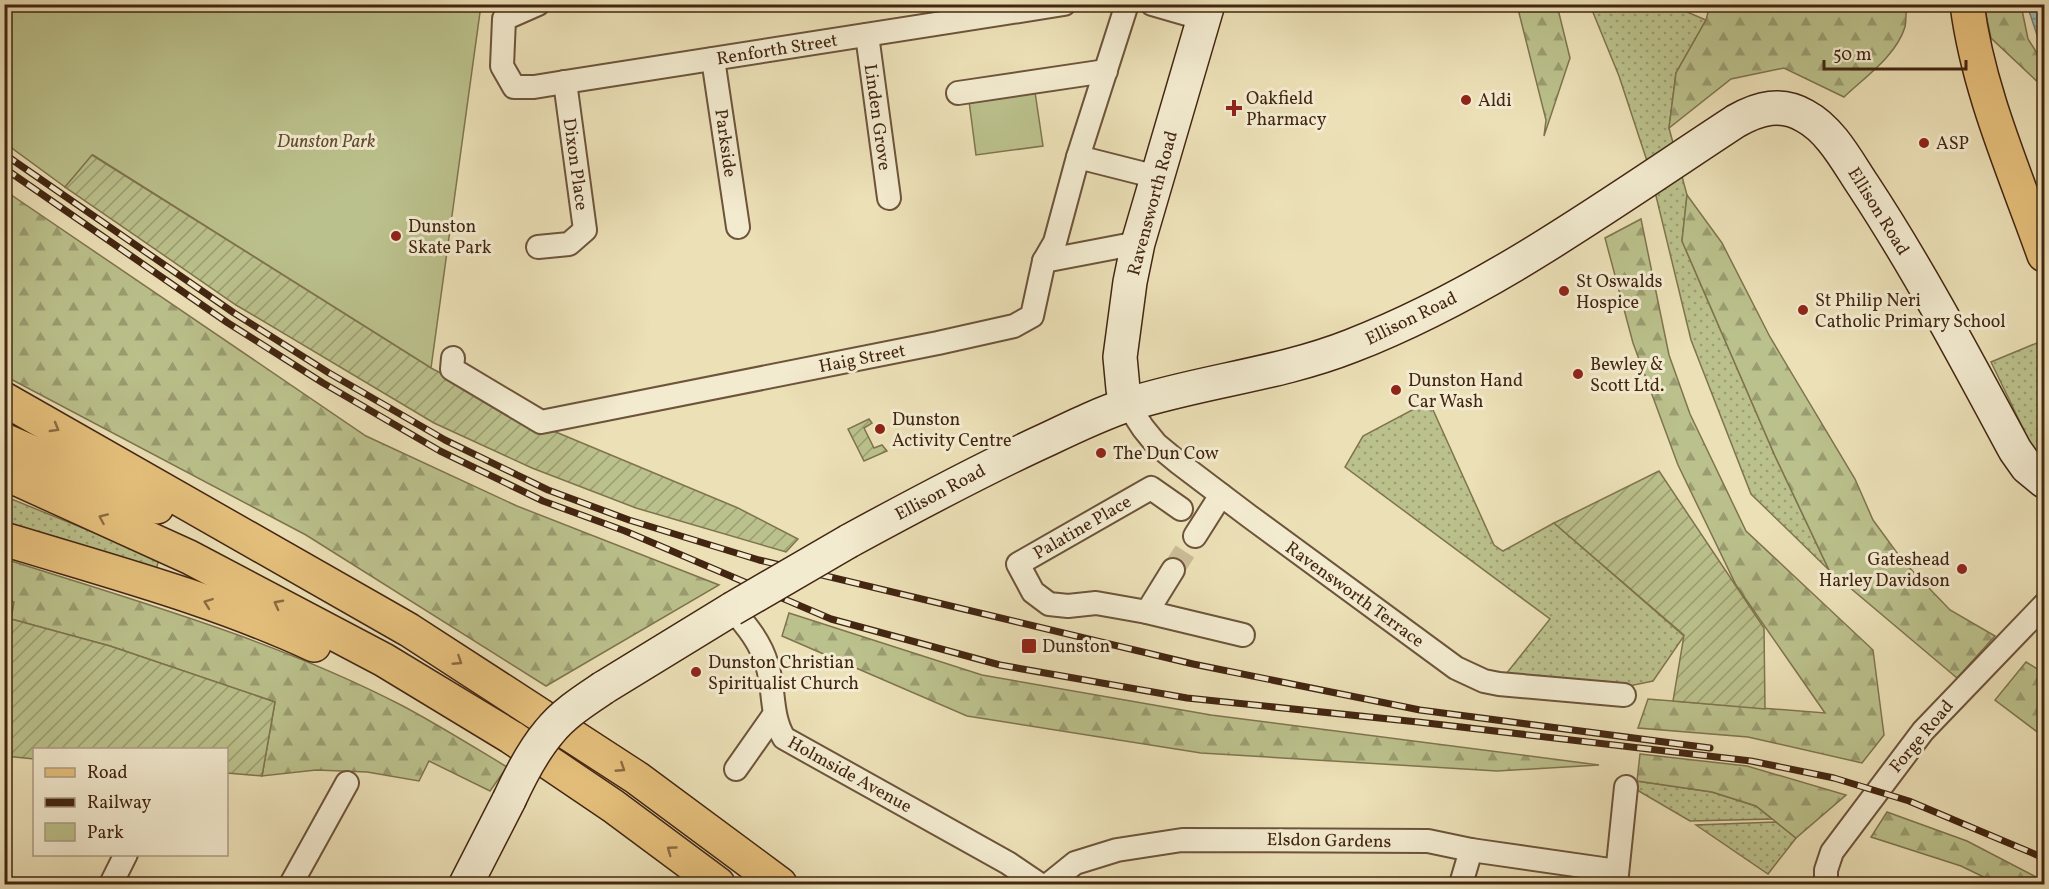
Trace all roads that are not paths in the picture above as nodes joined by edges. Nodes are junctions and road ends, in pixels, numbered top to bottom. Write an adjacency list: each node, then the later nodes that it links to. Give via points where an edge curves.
1 (538, 4): 10 (street, Renforth Street, via 504,19 502,66 514,87)
2 (1065, 4): 7 (street, Renforth Street)
3 (1127, 4): 9 (street, Haig Street)
4 (1152, 4): 6 (street)
5 (1967, 4): 18 (main road, via 1971,38 1989,102)
6 (1206, 12): 13 (street, Ravensworth Road)
7 (867, 35): 8 (street, Renforth Street); 14 (street, Linden Grove)
8 (713, 59): 10 (street, Renforth Street); 15 (street, Parkside)
9 (1106, 71): 11 (street); 12 (street, Haig Street)
10 (565, 82): 17 (street, Dixon Place, via 585,230 569,244)
11 (958, 93)
12 (1083, 158): 13 (street); 19 (street, Haig Street, via 1055,242)
13 (1157, 177): 16 (street, Ravensworth Road)
14 (889, 198)
15 (738, 227)
16 (1138, 243): 19 (street); 22 (street, Ravensworth Road, via 1120,357)
17 (538, 247)
18 (2044, 255)
19 (1044, 261): 20 (street, Haig Street, via 1032,316 1014,326 541,422 452,369)
20 (453, 358)
21 (4, 399): 34 (main road, one-way to 34)
22 (1128, 405): 25 (street, Ellison Road, via 1307,361 1388,331 1500,274 1736,121 1757,110 1775,107 1796,111 1815,122 1844,157 1881,211 2015,450); 26 (street, Ravensworth Terrace, via 1156,444); 32 (street, Ellison Road, bridge, via 996,462)
23 (4, 440): 34 (main road, via 189,521)
24 (4, 473): 38 (main road, one-way to 24, via 384,660 189,557)
25 (2044, 481)
26 (1221, 495): 28 (street); 36 (street, Ravensworth Terrace, via 1470,675 1499,684)
27 (1181, 509): 33 (street, Palatine Place, via 1151,488 1018,564 1033,592 1049,604 1096,603)
28 (1195, 536)
29 (4, 539): 38 (main road, one-way to 29, via 280,630 183,594)
30 (1173, 570): 33 (street)
31 (2044, 605): 53 (street, Forge Road, via 1923,731 1832,852)
32 (732, 609): 37 (street, Holmside Avenue, via 760,645 768,666); 47 (street, Ellison Road, bridge, via 603,688 550,730 525,767)
33 (1147, 612): 35 (street, Palatine Place)
34 (409, 630): 49 (main road, one-way to 49, via 637,778)
35 (1243, 635)
36 (1624, 695)
37 (774, 715): 39 (street); 50 (street, Holmside Avenue, via 784,738 1008,862)
38 (511, 737): 48 (main road, one-way to 38)
39 (736, 769)
40 (347, 783): 46 (street)
41 (1626, 787): 44 (street)
42 (1472, 850): 44 (street, Elsdon Gardens); 51 (street, Elsdon Gardens, via 1428,841 1182,840 1117,850 1075,862); 52 (street)
43 (126, 856): 45 (street)
44 (1616, 878)
45 (111, 885)
46 (291, 885)
47 (466, 885)
48 (718, 885)
49 (780, 885)
50 (1039, 885)
51 (1049, 885)
52 (1461, 885)
53 (1826, 885)

